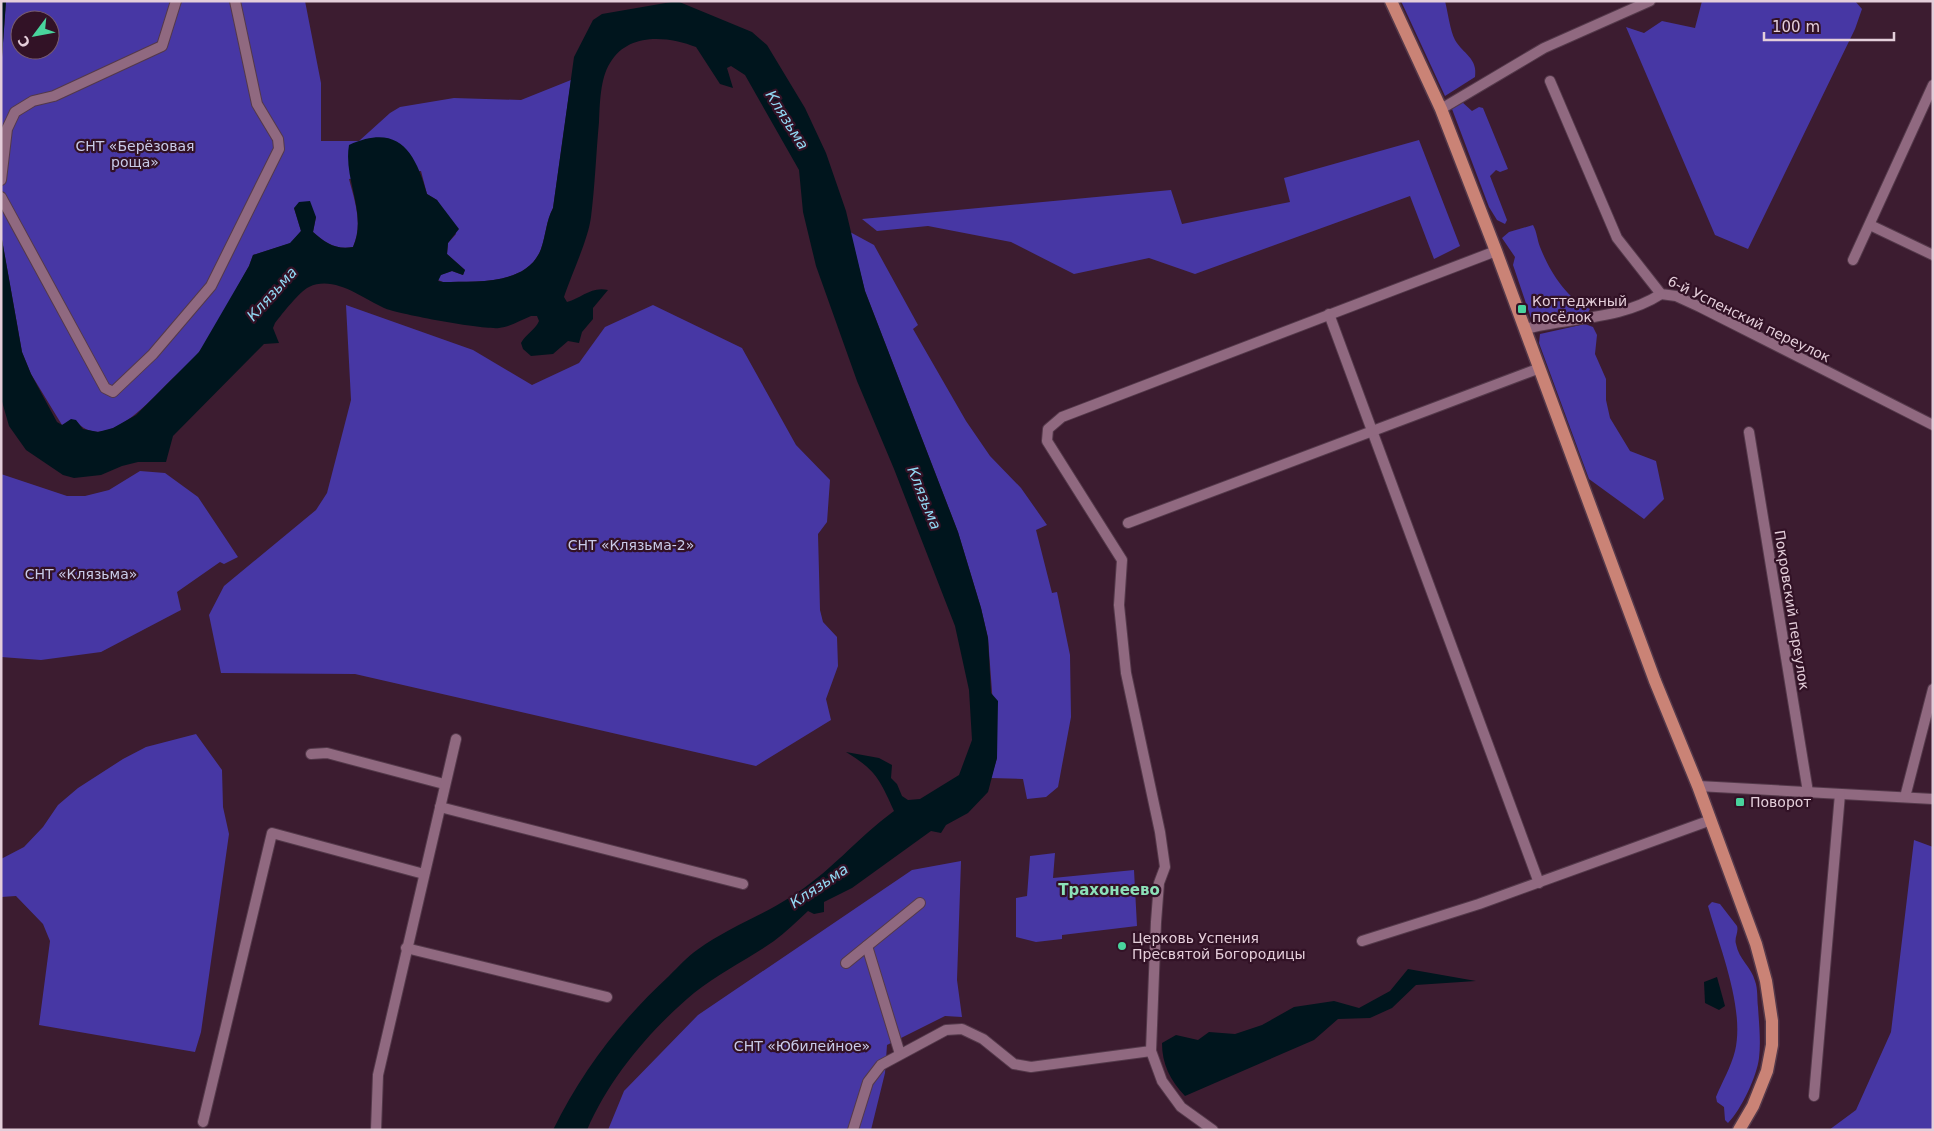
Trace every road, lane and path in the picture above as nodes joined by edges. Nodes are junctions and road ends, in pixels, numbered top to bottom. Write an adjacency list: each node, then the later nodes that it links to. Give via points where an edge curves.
1 (176, 1): 8 (street, via 162,46 54,96 33,101 15,112 7,129)
2 (236, 1): 9 (street, via 257,104 278,139 279,149 211,286 153,354 113,392 105,388)
3 (1391, 1): 7 (main road)
4 (1650, 1): 7 (street, via 1544,48)
5 (1550, 81): 14 (street, 6-й Успенский переулок, via 1617,238)
6 (1933, 85): 10 (street)
7 (1441, 109): 11 (main road)
8 (1, 180)
9 (1, 197)
10 (1870, 226): 12 (street); 13 (street)
11 (1496, 250): 15 (street); 16 (main road)
12 (1933, 255)
13 (1853, 260)
14 (1661, 294): 16 (street, via 1620,312); 18 (street, 6-й Успенский переулок, via 1676,296 1700,307)
15 (1329, 314): 19 (street); 42 (street, via 1062,416 1048,429 1046,441 1122,560 1119,605 1126,673 1166,867 1159,883)
16 (1525, 328): 17 (main road)
17 (1540, 368): 19 (street); 26 (main road, via 1655,681)
18 (1933, 425)
19 (1372, 432): 21 (street); 34 (street)
20 (1749, 432): 27 (street, Покровский переулок)
21 (1128, 523)
22 (1933, 689): 29 (street)
23 (456, 739): 25 (street)
24 (311, 754): 25 (street, via 327,753)
25 (444, 784): 31 (street)
26 (1698, 786): 27 (street); 32 (main road)
27 (1808, 792): 28 (street)
28 (1840, 794): 29 (street); 44 (street)
29 (1906, 796): 30 (street)
30 (1933, 799)
31 (440, 807): 33 (street); 35 (street)
32 (1711, 820): 34 (street); 49 (main road, via 1756,944 1772,1021 1767,1071)
33 (424, 874): 39 (street); 45 (street, via 272,833)
34 (1539, 883): 37 (street)
35 (743, 884)
36 (920, 903): 38 (street)
37 (1362, 941)
38 (868, 946): 40 (street); 43 (street)
39 (406, 948): 41 (street); 46 (street, via 378,1075)
40 (846, 963)
41 (607, 997)
42 (1151, 1051): 43 (street, via 1031,1067 1014,1064 983,1039 962,1030 946,1030); 48 (street, via 1162,1081 1181,1107)
43 (900, 1054): 47 (street, via 881,1065 868,1082)
44 (1814, 1096)
45 (203, 1122)
46 (376, 1130)
47 (853, 1130)
48 (1214, 1130)
49 (1739, 1130)

